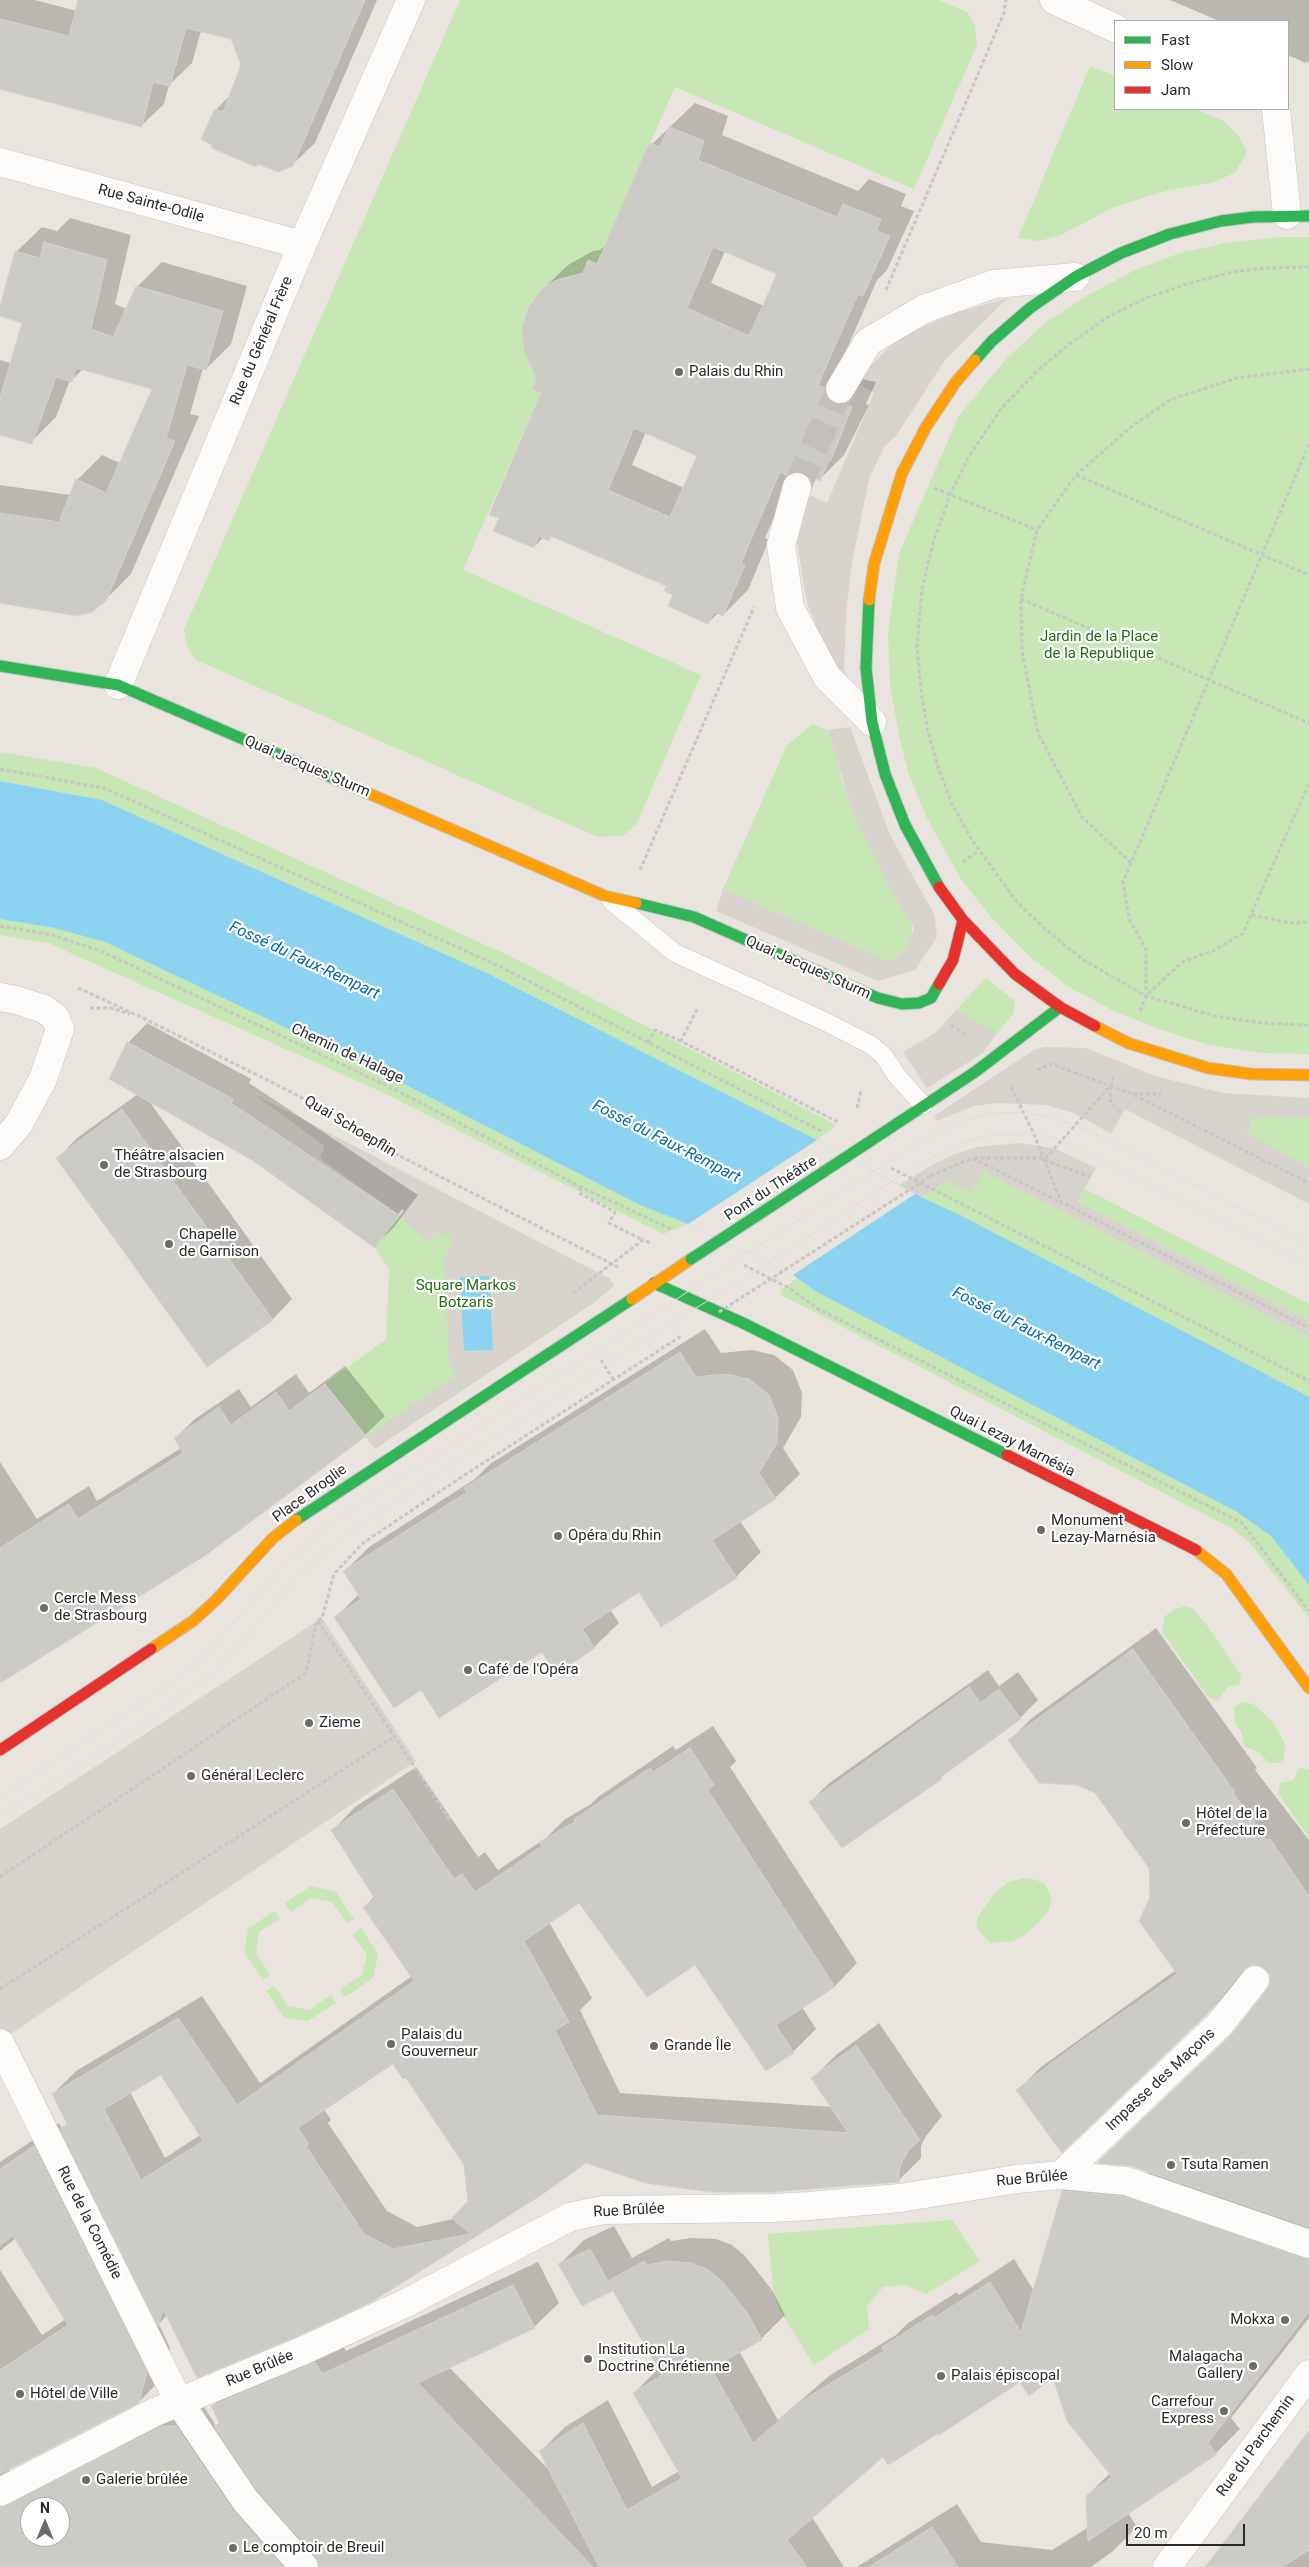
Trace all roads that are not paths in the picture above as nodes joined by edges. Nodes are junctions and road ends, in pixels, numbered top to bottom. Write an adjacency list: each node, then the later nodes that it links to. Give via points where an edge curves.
1 (411, 0): 7 (street, Rue du Général Frère)
2 (1054, 0): 3 (street)
3 (1114, 28)
4 (1276, 110): 6 (street)
5 (0, 162): 7 (street, Rue Sainte-Odile)
6 (1298, 215): 8 (street, via 1221,221 1170,234 1121,252)
7 (302, 245): 12 (street, Rue du Général Frère)
8 (1075, 277): 9 (street, via 994,284 924,309 868,342); 13 (street, via 1030,308 992,341 955,383 926,427 902,473 874,564 866,617 866,668)
9 (840, 390)
10 (797, 487): 13 (street, via 781,545 790,608 828,677)
11 (0, 666): 12 (street, Quai Jacques Sturm)
12 (118, 685): 14 (street, Quai Jacques Sturm)
13 (872, 722): 15 (street, via 885,774 905,825 934,880)
14 (605, 896): 15 (street, Quai Jacques Sturm, via 694,918 878,998 902,1004 931,998 954,960); 19 (lane, Quai Jacques Sturm, via 675,953 871,1045 884,1056)
15 (963, 920): 17 (street, via 1015,974)
16 (8, 998): 20 (street, via 44,1010 55,1017 60,1029 43,1079 18,1125)
17 (1060, 1008): 18 (street, via 1128,1042 1208,1068 1251,1074); 19 (street, via 997,1056)
18 (1309, 1075)
19 (923, 1105): 21 (street, Pont du Théâtre, bridge)
20 (0, 1146)
21 (654, 1283): 22 (street, Quai Lezay Marnésia, via 1195,1549 1226,1574); 23 (street, Place Broglie, via 309,1509 274,1538 193,1621)
22 (1309, 1688)
23 (0, 1750)
24 (1256, 1980): 26 (street, Impasse des Maçons, via 1220,2024)
25 (0, 2043): 29 (street, Rue de la Comédie)
26 (1060, 2175): 27 (street, Rue Brûlée, via 1126,2181); 29 (street, Rue Brûlée, via 900,2198 772,2208 604,2210 570,2217 406,2303)
27 (1309, 2244)
28 (1309, 2374): 32 (street, Rue du Parchemin)
29 (179, 2402): 30 (street, Rue Brûlée); 31 (street, Rue de la Comédie, via 245,2500)
30 (0, 2492)
31 (304, 2567)
32 (1167, 2567)

